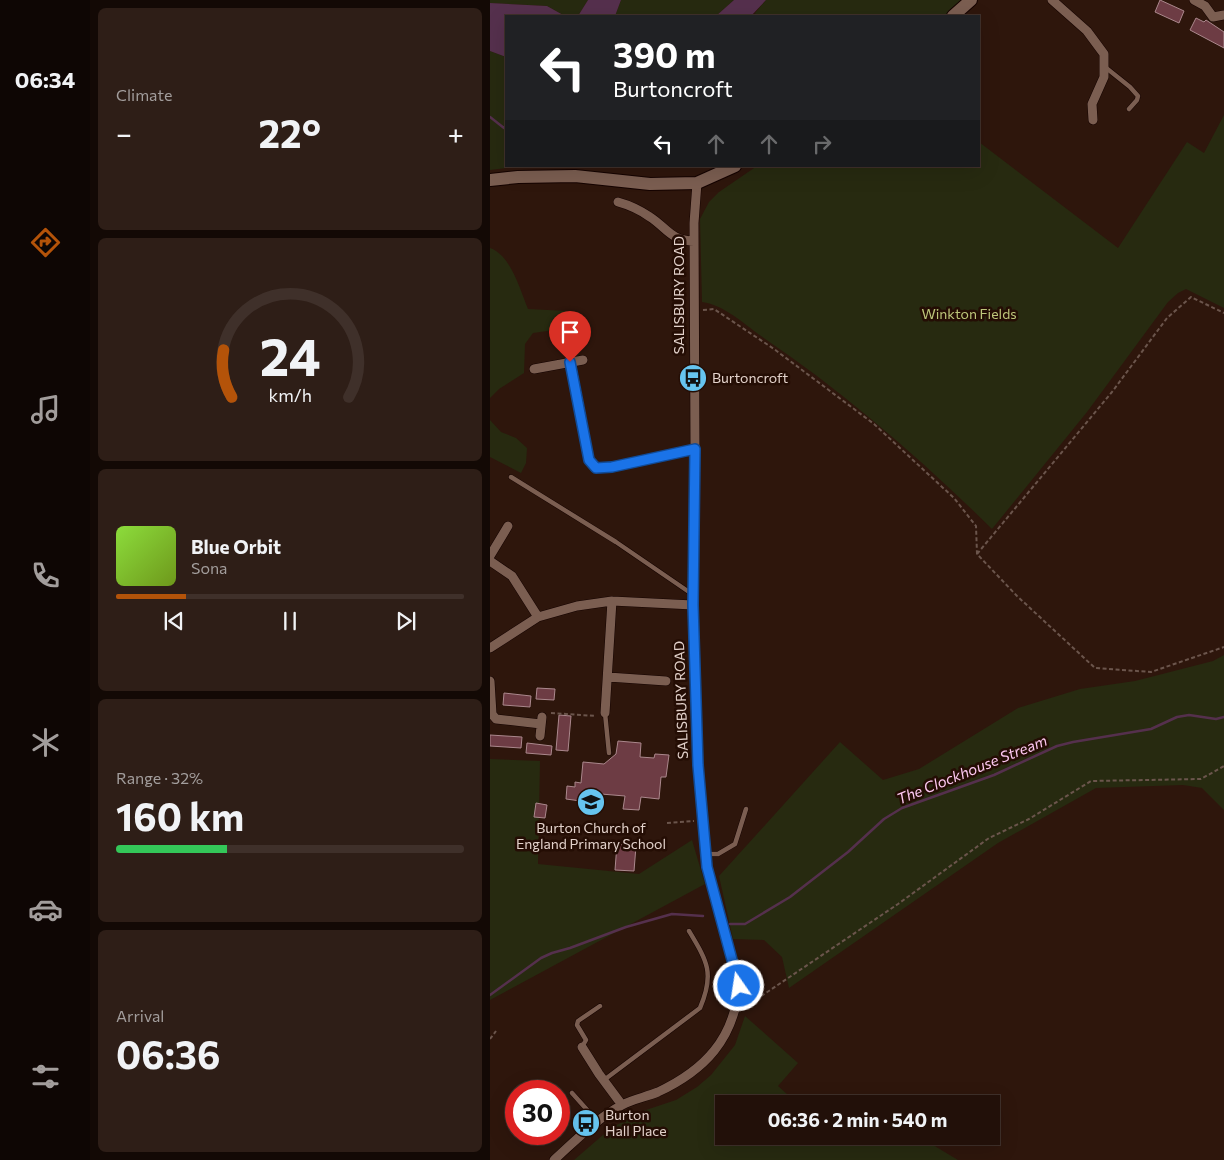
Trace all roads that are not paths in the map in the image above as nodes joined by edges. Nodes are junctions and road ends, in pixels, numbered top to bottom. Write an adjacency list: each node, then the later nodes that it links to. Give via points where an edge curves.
1 (971, 0): 4 (main road)
2 (1052, 0): 6 (street, via 1087,31 1104,54)
3 (1194, 0): 5 (street, via 1205,6 1213,17)
4 (954, 15)
5 (1224, 15)
6 (1104, 66): 7 (lane, via 1138,96); 8 (street, via 1104,77 1092,104)
7 (1129, 109)
8 (1093, 120)
9 (733, 167): 11 (main road)
10 (490, 180): 11 (main road, via 575,176 650,184)
11 (697, 183): 13 (street, SALISBURY ROAD)
12 (618, 202): 13 (street, via 652,217 666,232 683,241)
13 (694, 241): 17 (street, SALISBURY ROAD)
14 (583, 360): 15 (street)
15 (570, 362): 16 (street); 17 (street, via 589,460 596,468)
16 (534, 369)
17 (695, 449): 22 (street, SALISBURY ROAD)
18 (511, 477): 22 (lane, via 632,552)
19 (508, 526): 20 (street)
20 (490, 556)
21 (490, 561): 24 (street, via 512,576)
22 (693, 600): 23 (street); 33 (street, SALISBURY ROAD, via 698,765)
23 (612, 601): 24 (street, via 577,606); 26 (street)
24 (538, 617): 25 (street)
25 (490, 648)
26 (608, 677): 27 (street); 29 (street)
27 (666, 681)
28 (490, 682): 30 (street, via 492,714 496,720 541,721)
29 (605, 715): 31 (lane)
30 (540, 736)
31 (609, 753)
32 (746, 809): 33 (lane, via 736,844 718,854)
33 (706, 854): 39 (street, SALISBURY ROAD, via 739,986 737,1004 726,1036 694,1071 656,1092)
34 (688, 931): 37 (lane, via 705,958 708,972 706,994 700,1008)
35 (600, 1006): 36 (lane, via 578,1021 586,1040)
36 (582, 1047): 37 (street)
37 (604, 1080): 39 (street)
38 (572, 1093): 40 (lane)
39 (622, 1105): 40 (street, SALISBURY ROAD)
40 (598, 1122): 41 (street, SALISBURY ROAD)
41 (554, 1160)

